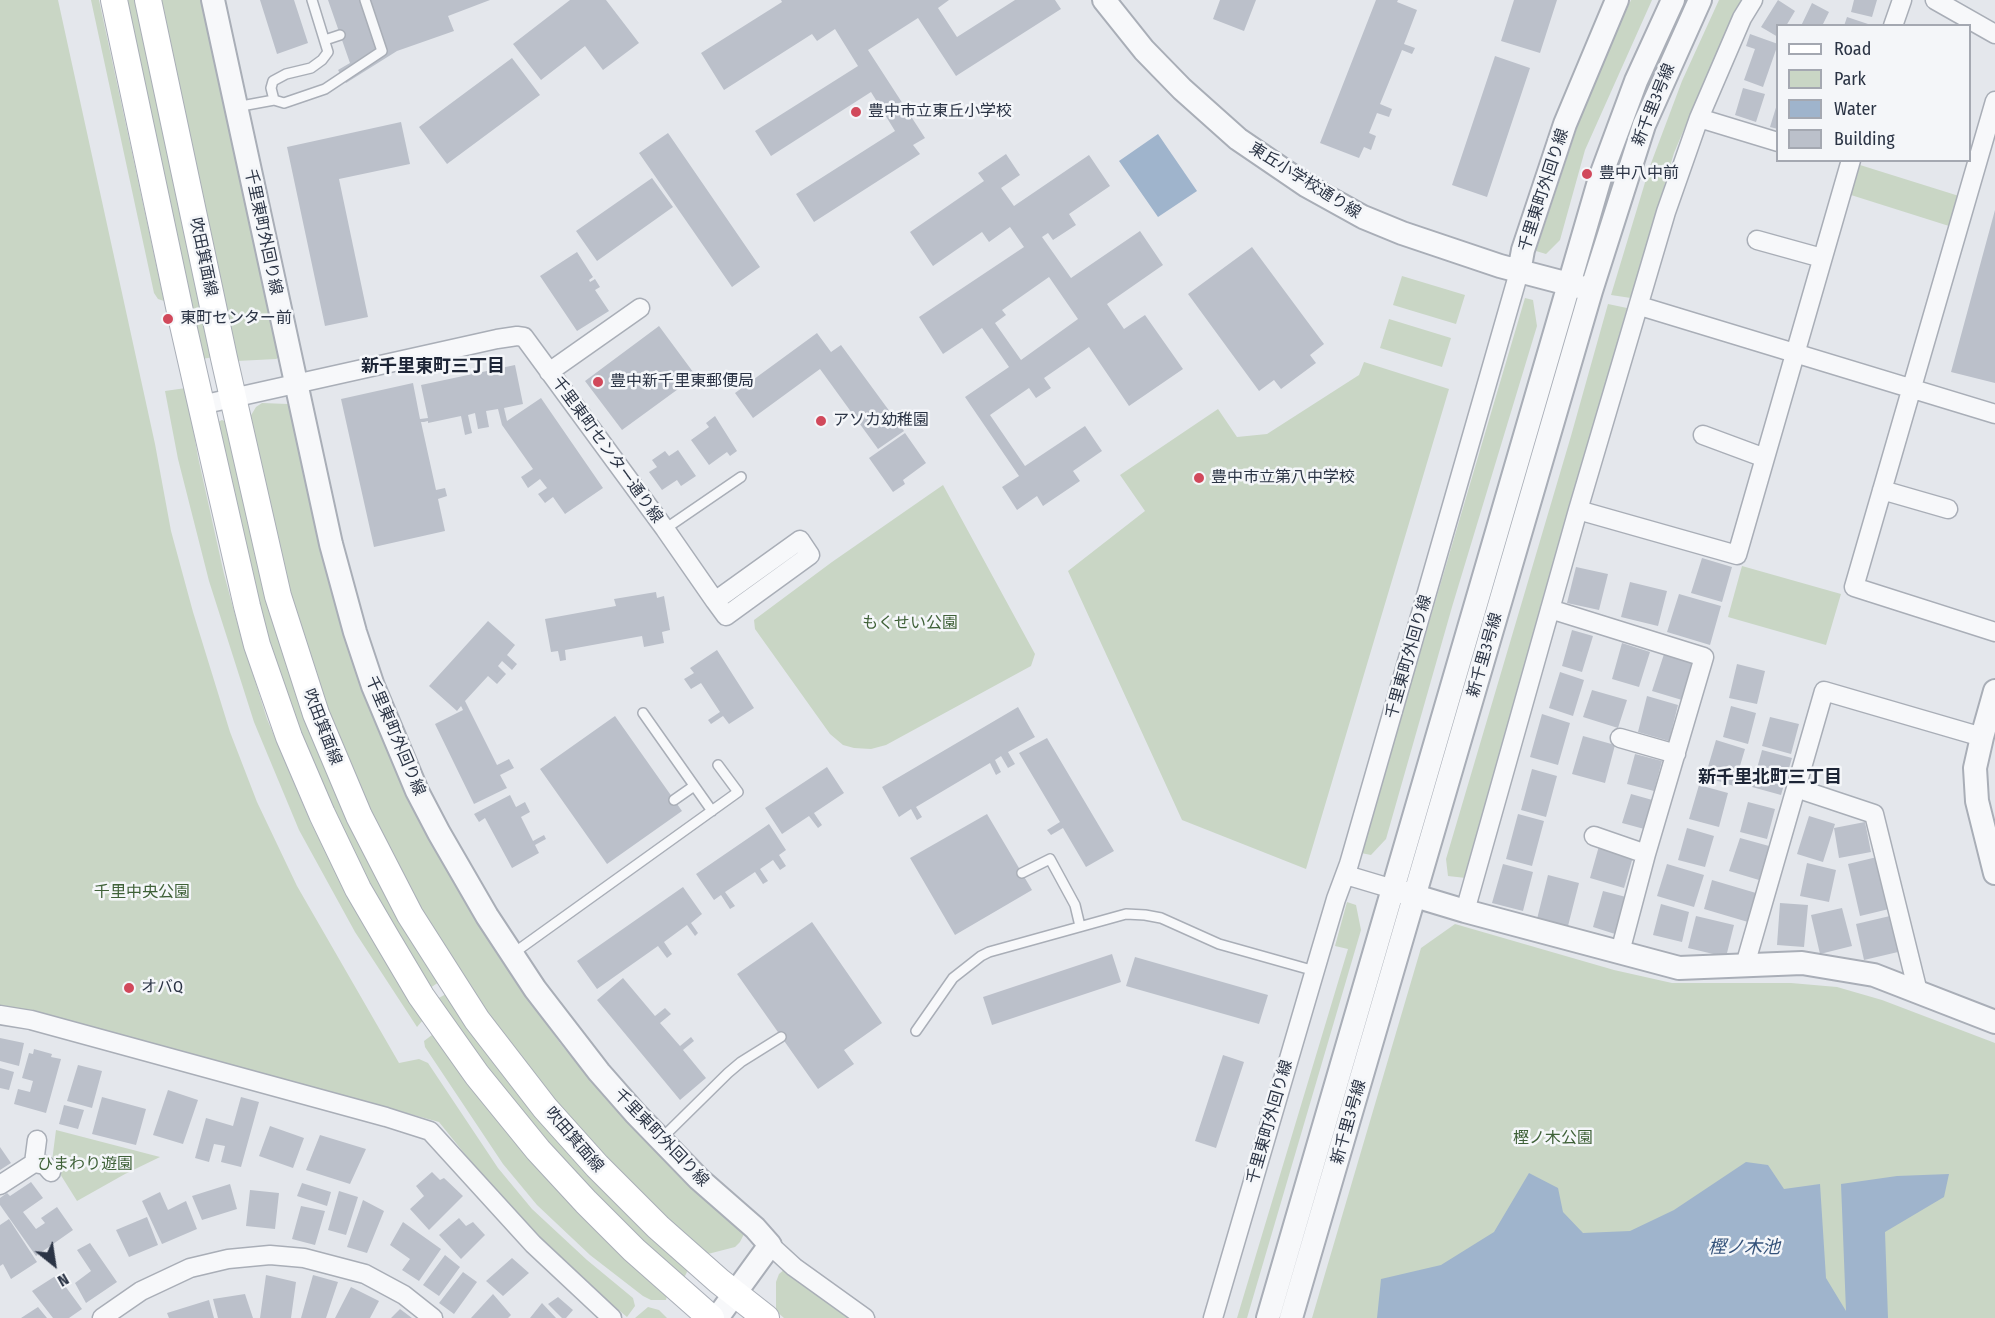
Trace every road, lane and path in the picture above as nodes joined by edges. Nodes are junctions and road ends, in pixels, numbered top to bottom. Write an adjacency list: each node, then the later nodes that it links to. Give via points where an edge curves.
1 (114, 0): 35 (main road, 吹田箕面線)
2 (148, 0): 34 (main road, 吹田箕面線)
3 (213, 0): 19 (street, 千里東町外回り線)
4 (312, 0): 16 (lane)
5 (366, 0): 17 (lane, via 382,51 325,89 284,103)
6 (1104, 0): 25 (street, 東丘小学校通り線, via 1182,89 1238,140 1307,186 1402,233)
7 (1617, 0): 25 (street, 千里東町外回り線, via 1565,124)
8 (1673, 0): 26 (street, 新千里3号線, via 1636,81 1600,178)
9 (1700, 0): 27 (street, 新千里3号線, via 1644,125)
10 (1753, 0): 20 (street)
11 (1902, 0): 13 (street)
12 (1935, 0): 14 (street)
13 (1894, 24)
14 (1995, 34)
15 (340, 35): 16 (lane)
16 (325, 40): 17 (lane, via 328,52 322,60 311,68 273,81)
17 (274, 100): 19 (lane)
18 (1995, 101): 33 (street)
19 (236, 108): 32 (street, 千里東町外回り線)
20 (1699, 118): 21 (street); 28 (street, via 1666,212)
21 (1776, 141)
22 (1846, 162): 24 (street)
23 (1757, 240): 24 (street)
24 (1822, 258): 30 (street)
25 (1519, 272): 26 (street, 東丘小学校通り線); 63 (street, 千里東町外回り線)
26 (1569, 284): 27 (street, 東丘小学校通り線); 64 (street, 新千里3号線)
27 (1591, 291): 65 (street, 新千里3号線)
28 (1640, 306): 30 (street); 42 (street)
29 (640, 308): 31 (street, 千里東町センター通り線)
30 (1794, 352): 33 (street); 38 (street)
31 (549, 372): 32 (street, 千里東町センター通り線, via 524,338 517,336); 43 (street, 千里東町センター通り線)
32 (296, 383): 34 (street, 千里東町センター通り線); 69 (street, 千里東町外回り線, via 337,567 373,686 417,791)
33 (1913, 389): 36 (street); 40 (street)
34 (233, 398): 35 (street, 千里東町センター通り線); 83 (main road, 吹田箕面線, via 278,596 310,697 359,816 410,915 477,1020 545,1108 611,1182)
35 (201, 405): 87 (main road, 吹田箕面線, via 257,645 298,759 358,889 421,996 502,1108 605,1221)
36 (1995, 414)
37 (1703, 435): 38 (street)
38 (1765, 458): 42 (street, via 1737,555)
39 (741, 477): 43 (lane, 千里東町センター通り線)
40 (1882, 490): 41 (street); 48 (street, via 1854,587)
41 (1948, 509)
42 (1578, 510): 47 (street)
43 (665, 529): 46 (street, 千里東町センター通り線)
44 (763, 566): 45 (street); 45 (street, via 800,540 810,555); 46 (street)
45 (773, 581): 46 (street, via 726,616)
46 (715, 601)
47 (1550, 609): 53 (street, via 1704,657); 66 (street)
48 (1995, 632)
49 (1995, 691): 51 (street)
50 (642, 713): 55 (lane)
51 (1982, 737): 56 (street, via 1824,691); 62 (street, via 1975,768 1977,801)
52 (1620, 738): 53 (street)
53 (1676, 754): 60 (street)
54 (718, 765): 58 (lane, via 738,792)
55 (694, 786): 57 (lane); 58 (lane)
56 (1796, 789): 70 (street); 72 (street, via 1874,814)
57 (674, 800)
58 (712, 812): 69 (lane)
59 (1594, 836): 60 (street)
60 (1646, 854): 68 (street)
61 (1022, 873): 67 (lane, via 1050,859 1076,905)
62 (1995, 873)
63 (1346, 875): 64 (street); 71 (street, 千里東町外回り線)
64 (1393, 889): 65 (street); 92 (street, 新千里3号線)
65 (1415, 896): 66 (street); 93 (street, 新千里3号線)
66 (1465, 911): 68 (street)
67 (1080, 926): 71 (lane, via 1126,914 1145,915 1180,925 1219,944); 75 (lane, via 989,952 971,962 953,978)
68 (1620, 952): 70 (street, via 1679,968)
69 (511, 955): 78 (street, 千里東町外回り線, via 599,1072)
70 (1745, 965): 72 (street, via 1802,963 1839,968 1874,975)
71 (1315, 970): 91 (street, 千里東町外回り線)
72 (1918, 992): 74 (street)
73 (0, 1015): 86 (street, via 31,1020 430,1131 532,1244)
74 (1995, 1022)
75 (916, 1031)
76 (781, 1037): 78 (lane, via 728,1073)
77 (37, 1140): 79 (street)
78 (660, 1140): 82 (street, 千里東町外回り線)
79 (34, 1163): 80 (street, via 45,1165); 81 (street)
80 (51, 1172)
81 (0, 1185)
82 (770, 1245): 83 (street); 90 (street, 千里東町外回り線)
83 (734, 1294): 88 (street); 89 (main road, 吹田箕面線)
84 (102, 1318): 85 (street, via 141,1291 189,1268 270,1255 317,1261 364,1274 404,1295)
85 (432, 1318)
86 (612, 1318)
87 (711, 1318)
88 (717, 1318)
89 (766, 1318)
90 (865, 1318)
91 (1213, 1318)
92 (1268, 1318)
93 (1291, 1318)

